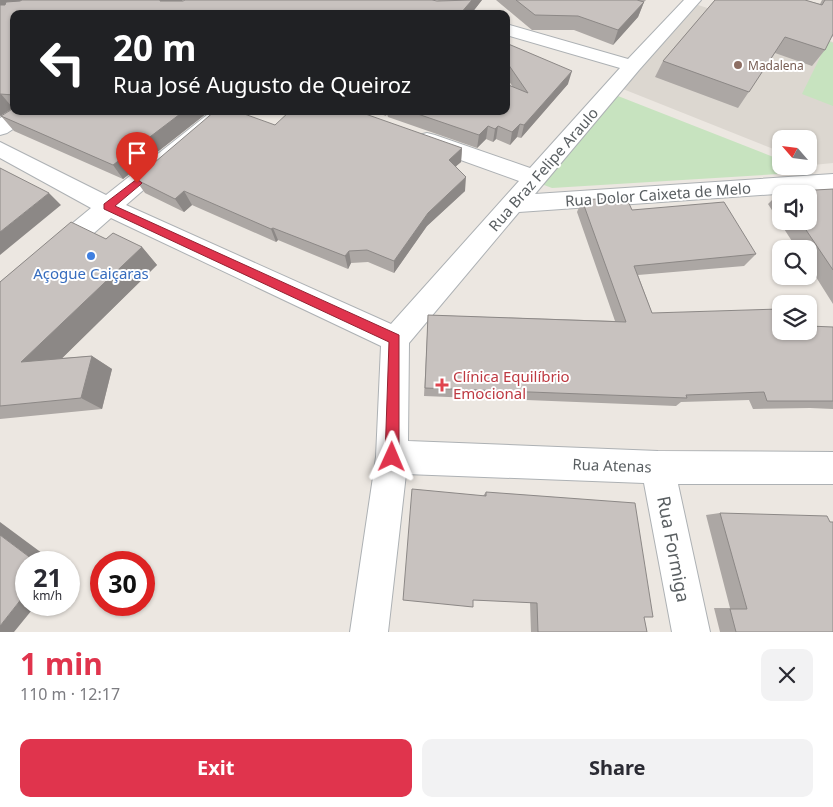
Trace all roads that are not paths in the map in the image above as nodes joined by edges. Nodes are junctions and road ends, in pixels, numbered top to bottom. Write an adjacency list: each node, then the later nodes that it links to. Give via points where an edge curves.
1 (693, 0): 3 (street, Rua Braz Felipe Araulo)
2 (510, 29): 3 (street)
3 (632, 66): 9 (street, Rua Braz Felipe Araulo)
4 (20, 115): 6 (street)
5 (220, 115): 12 (street)
6 (0, 128)
7 (408, 134): 9 (street)
8 (0, 150): 12 (street)
9 (534, 178): 11 (street, Rua Braz Felipe Araulo)
10 (833, 182): 11 (street, Rua Dolor Caixeta de Melo)
11 (513, 204): 14 (street, Rua Braz Felipe Araulo)
12 (108, 207): 13 (street); 14 (street)
13 (0, 299)
14 (395, 339): 15 (street)
15 (392, 457): 16 (street, Rua Atenas); 18 (street)
16 (658, 467): 17 (street, Rua Atenas); 19 (street, Rua Formiga)
17 (833, 468)
18 (369, 632)
19 (691, 632)

